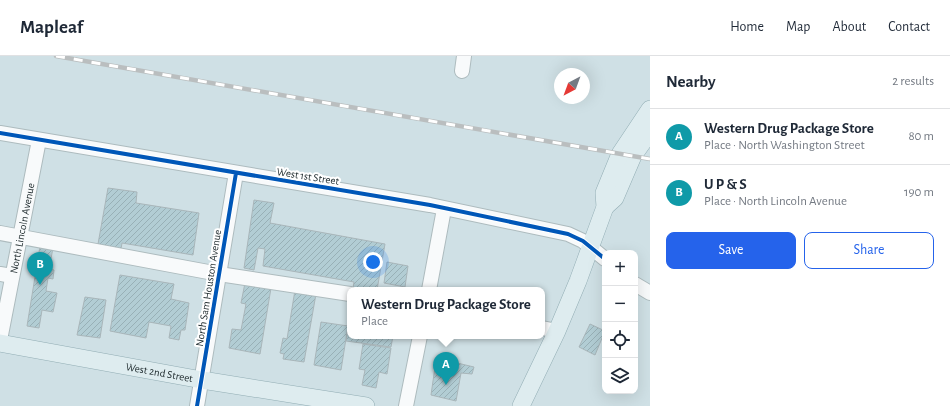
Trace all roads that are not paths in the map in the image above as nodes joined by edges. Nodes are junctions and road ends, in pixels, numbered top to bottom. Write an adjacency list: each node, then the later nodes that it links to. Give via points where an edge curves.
1 (464, 56): 2 (street)
2 (462, 71)
3 (650, 109): 8 (main road, via 620,154 604,193)
4 (650, 132): 8 (main road, via 633,156 615,198)
5 (0, 133): 6 (street, West 1st Street)
6 (39, 140): 7 (street, West 1st Street); 11 (street, North Lincoln Avenue)
7 (236, 173): 9 (street, West 1st Street); 14 (street, North Sam Houston Avenue)
8 (605, 207): 12 (main road)
9 (444, 209): 12 (street, West 1st Street, via 568,234); 17 (street)
10 (0, 233): 11 (street)
11 (20, 236): 14 (street); 15 (street, North Lincoln Avenue)
12 (591, 246): 13 (street, West 1st Street); 21 (main road)
13 (602, 256)
14 (220, 274): 19 (street); 24 (street, North Sam Houston Avenue)
15 (6, 275): 20 (street, North Lincoln Avenue)
16 (638, 286): 18 (street)
17 (429, 287)
18 (650, 293)
19 (347, 294)
20 (4, 296): 23 (street, North Lincoln Avenue)
21 (549, 330): 29 (main road)
22 (419, 339): 28 (street)
23 (0, 342): 24 (main road, West 2nd Street)
24 (202, 380): 25 (main road, West 2nd Street); 26 (street, North Sam Houston Avenue)
25 (302, 401): 27 (main road, West 2nd Street)
26 (197, 406)
27 (366, 406)
28 (406, 406)
29 (521, 406)

